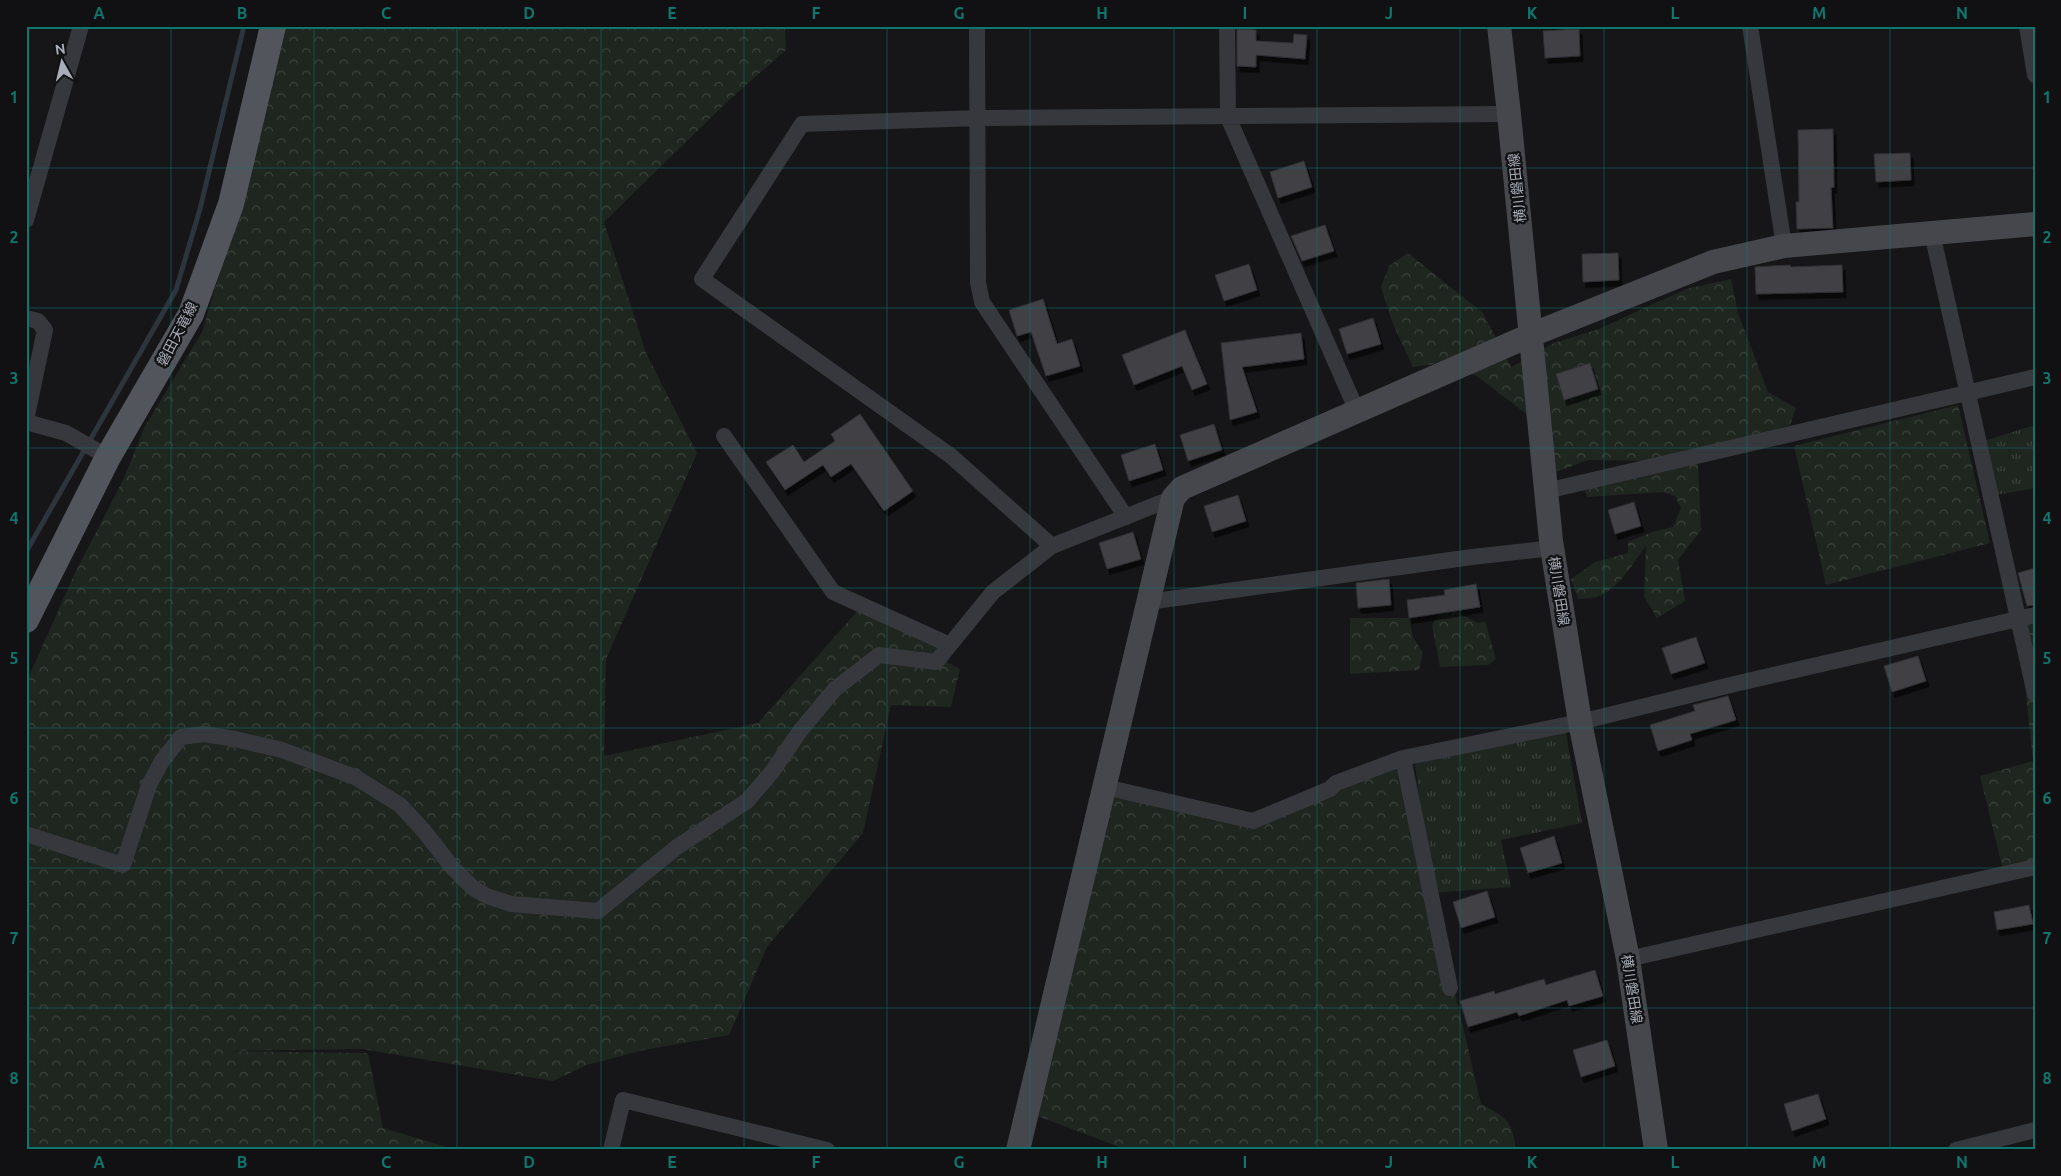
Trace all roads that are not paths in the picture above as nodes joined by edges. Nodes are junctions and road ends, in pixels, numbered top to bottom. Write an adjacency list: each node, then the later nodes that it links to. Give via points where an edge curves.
1 (82, 26): 12 (street)
2 (273, 26): 23 (main road, 磐田天竜線, via 231,204 191,314)
3 (977, 26): 11 (street)
4 (1227, 26): 10 (street)
5 (1499, 26): 9 (street, 横川磐田線)
6 (1750, 26): 15 (street)
7 (2027, 26): 8 (street)
8 (2035, 75)
9 (1509, 114): 10 (street); 17 (street, 横川磐田線)
10 (1228, 117): 11 (street); 20 (street)
11 (978, 118): 26 (street, via 978,282 982,302); 27 (street, via 802,124 702,279 951,456)
12 (26, 220)
13 (2035, 224): 14 (street)
14 (1932, 233): 15 (street); 19 (street)
15 (1784, 246): 17 (street, via 1713,262)
16 (26, 318): 21 (street, via 38,321 45,330)
17 (1531, 336): 20 (street); 24 (street, 横川磐田線)
18 (2035, 378): 19 (street)
19 (1968, 393): 24 (street); 31 (street)
20 (1357, 411): 25 (street, via 1182,488)
21 (26, 421): 23 (street, via 66,433)
22 (724, 436): 33 (street, via 832,592)
23 (108, 457): 32 (main road, 磐田天竜線)
24 (1546, 491): 28 (street, 横川磐田線)
25 (1173, 498): 26 (street); 29 (street)
26 (1126, 517): 27 (street)
27 (1052, 546): 33 (street, via 993,592)
28 (1553, 548): 29 (street); 35 (street, 横川磐田線)
29 (1148, 602): 37 (street)
30 (2035, 616): 31 (street)
31 (2018, 619): 34 (street); 35 (street)
32 (26, 620)
33 (950, 645): 38 (street, via 936,662 879,656 834,689 747,801 677,847 598,911 511,904 487,896 473,888 452,867 400,805 355,777 282,750 204,734 181,737 162,761 150,785 123,865)
34 (2035, 694)
35 (1580, 722): 36 (street); 40 (street, 横川磐田線)
36 (1403, 758): 37 (street, via 1336,783 1330,789 1252,821); 41 (street)
37 (1104, 787): 45 (street)
38 (26, 834)
39 (2035, 867): 40 (street)
40 (1628, 960): 46 (street, 横川磐田線)
41 (1450, 988)
42 (2035, 1130): 47 (street)
43 (611, 1150): 44 (street, via 623,1100)
44 (827, 1150)
45 (1018, 1150)
46 (1656, 1150)
47 (1956, 1150)

